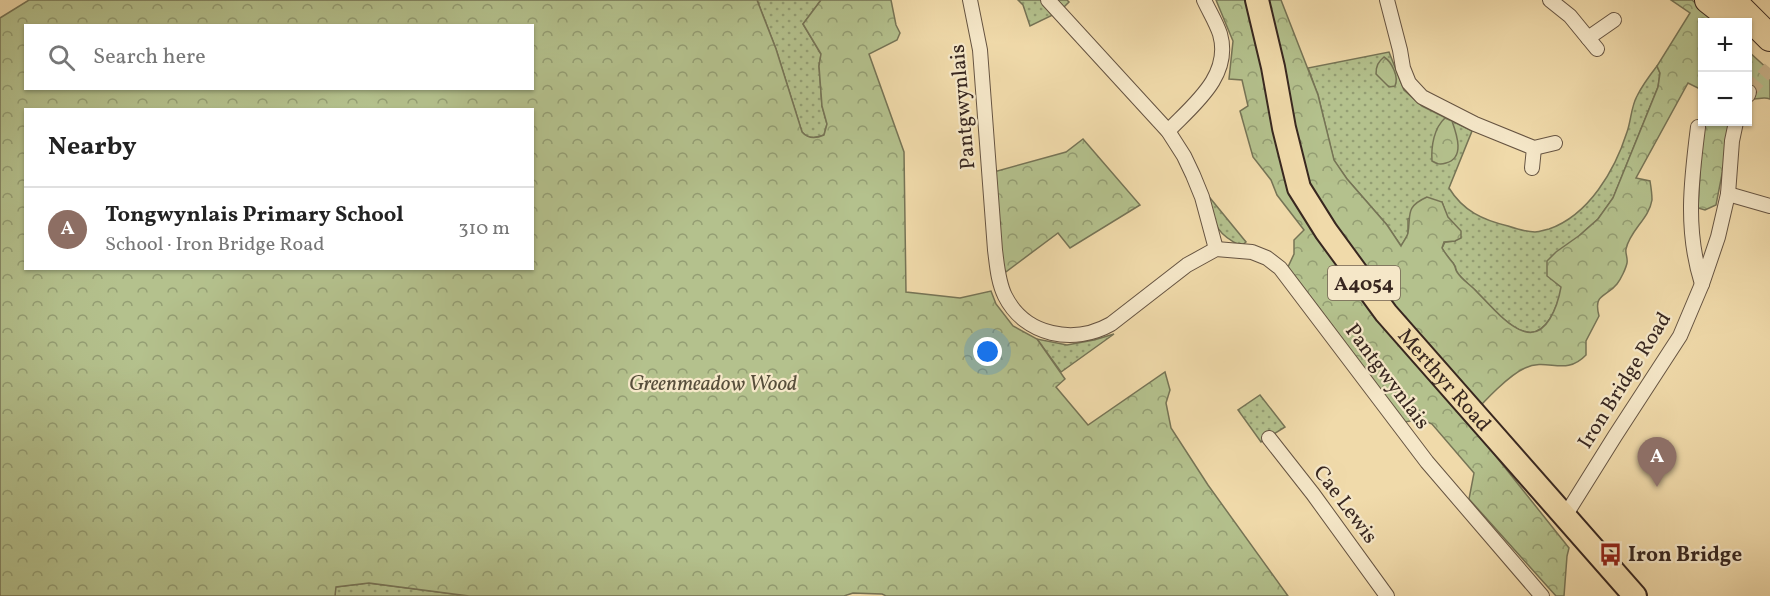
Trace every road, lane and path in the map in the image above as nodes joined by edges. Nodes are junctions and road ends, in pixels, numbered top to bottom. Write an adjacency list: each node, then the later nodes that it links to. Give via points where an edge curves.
1 (970, 0): 22 (street, Pantgwynlais, via 980,50 999,277 1003,293 1019,316 1042,330 1065,335 1097,332 1187,265)
2 (1048, 0): 16 (street)
3 (1204, 0): 16 (street, via 1220,34 1219,71 1211,86)
4 (1257, 0): 25 (main road, Merthyr Road / A4054, via 1299,188 1386,313)
5 (1387, 0): 18 (street, via 1403,68 1409,83 1422,97)
6 (1550, 0): 10 (street, via 1593,43)
7 (1708, 0): 9 (highway)
8 (1732, 0): 12 (highway)
9 (1731, 18)
10 (1614, 20)
11 (1752, 37): 13 (highway)
12 (1770, 38)
13 (1770, 54)
14 (1735, 126): 20 (street, Iron Bridge Road)
15 (1698, 127): 23 (street, via 1689,210 1695,262)
16 (1168, 131): 22 (street, via 1202,197)
17 (1555, 143): 18 (street)
18 (1534, 148): 19 (street)
19 (1532, 168)
20 (1728, 194): 21 (street); 23 (street, Iron Bridge Road)
21 (1770, 206)
22 (1216, 249): 27 (street, Pantgwynlais, via 1252,252 1280,268 1427,462)
23 (1702, 284): 25 (street, Iron Bridge Road, via 1680,336)
24 (1269, 438): 26 (street, Cae Lewis)
25 (1565, 516): 28 (main road, Merthyr Road / A4054)
26 (1388, 596)
27 (1542, 596)
28 (1635, 596)

